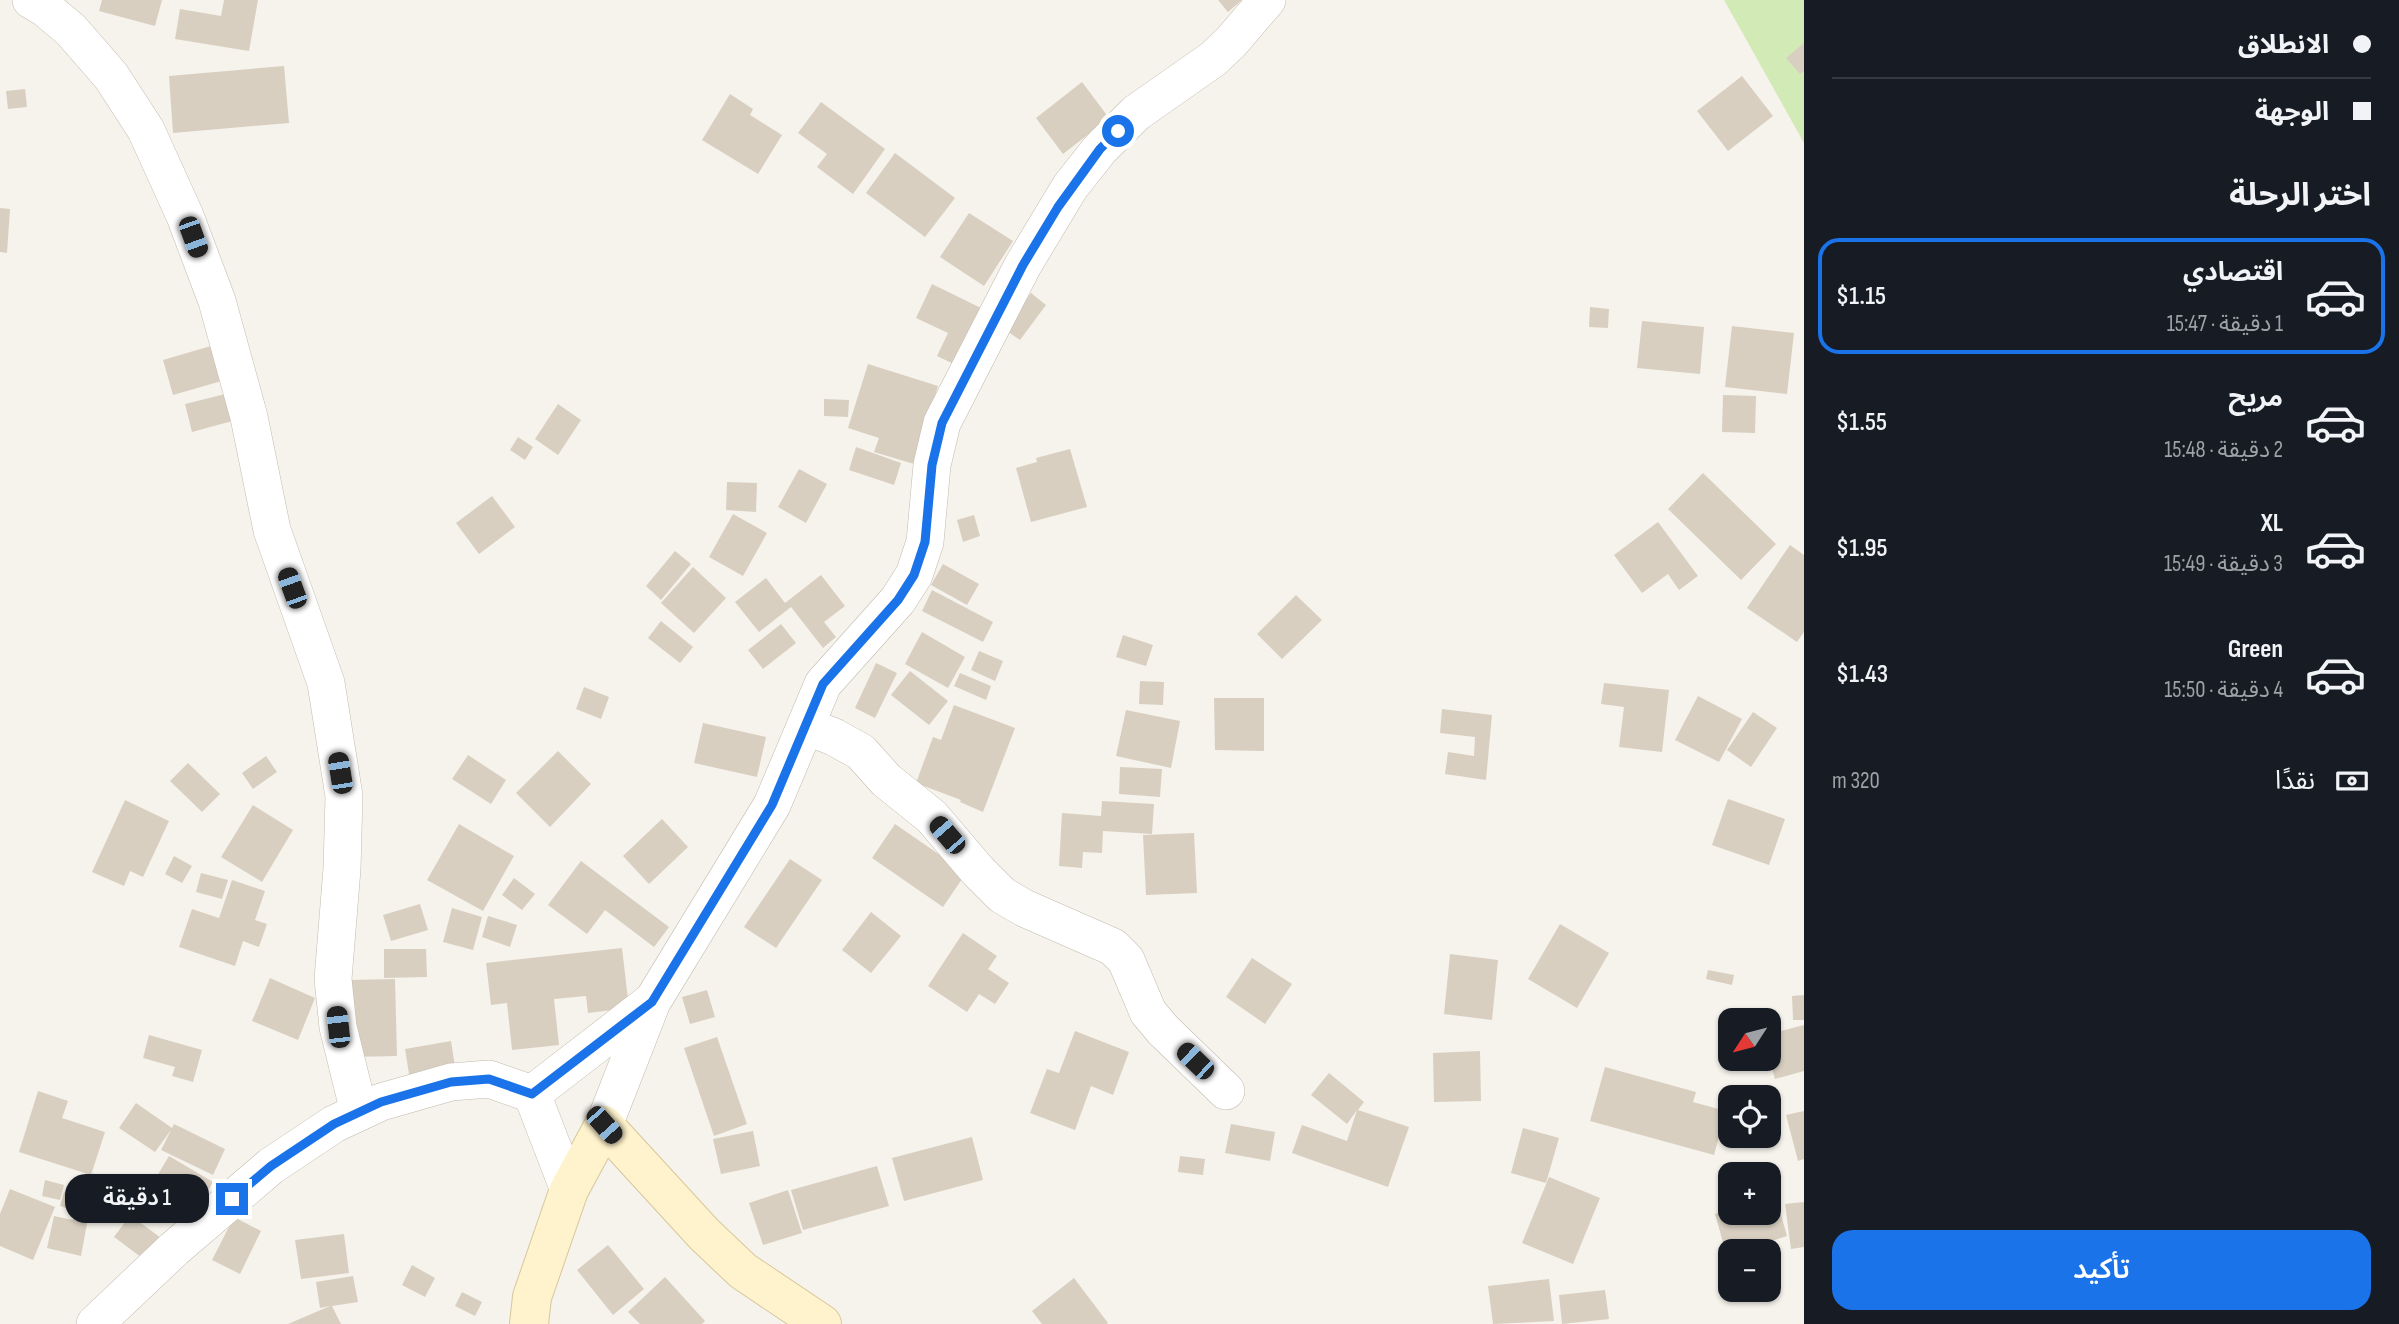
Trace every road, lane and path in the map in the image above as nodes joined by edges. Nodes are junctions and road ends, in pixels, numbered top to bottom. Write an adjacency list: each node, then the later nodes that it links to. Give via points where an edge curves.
1 (31, 0): 7 (street, via 71,30 111,76 146,130 217,301 249,417 272,530 326,683 344,796 333,979 338,1027)
2 (1267, 0): 3 (street, via 1213,59 1136,113 1070,187 1023,265 942,423 932,465 925,542 914,575 898,600 823,684)
3 (806, 726): 4 (street, via 772,805); 5 (street, via 861,752 886,780 932,817 1002,895 1114,947 1126,960 1148,1012)
4 (652, 1002): 6 (street); 8 (street)
5 (1226, 1091)
6 (532, 1094): 7 (street, via 489,1079 451,1082); 9 (street)
7 (359, 1112): 10 (street, via 271,1166)
8 (604, 1125): 9 (street); 12 (street, via 743,1271)
9 (569, 1190): 11 (street, via 532,1297)
10 (95, 1324)
11 (529, 1324)
12 (822, 1324)

